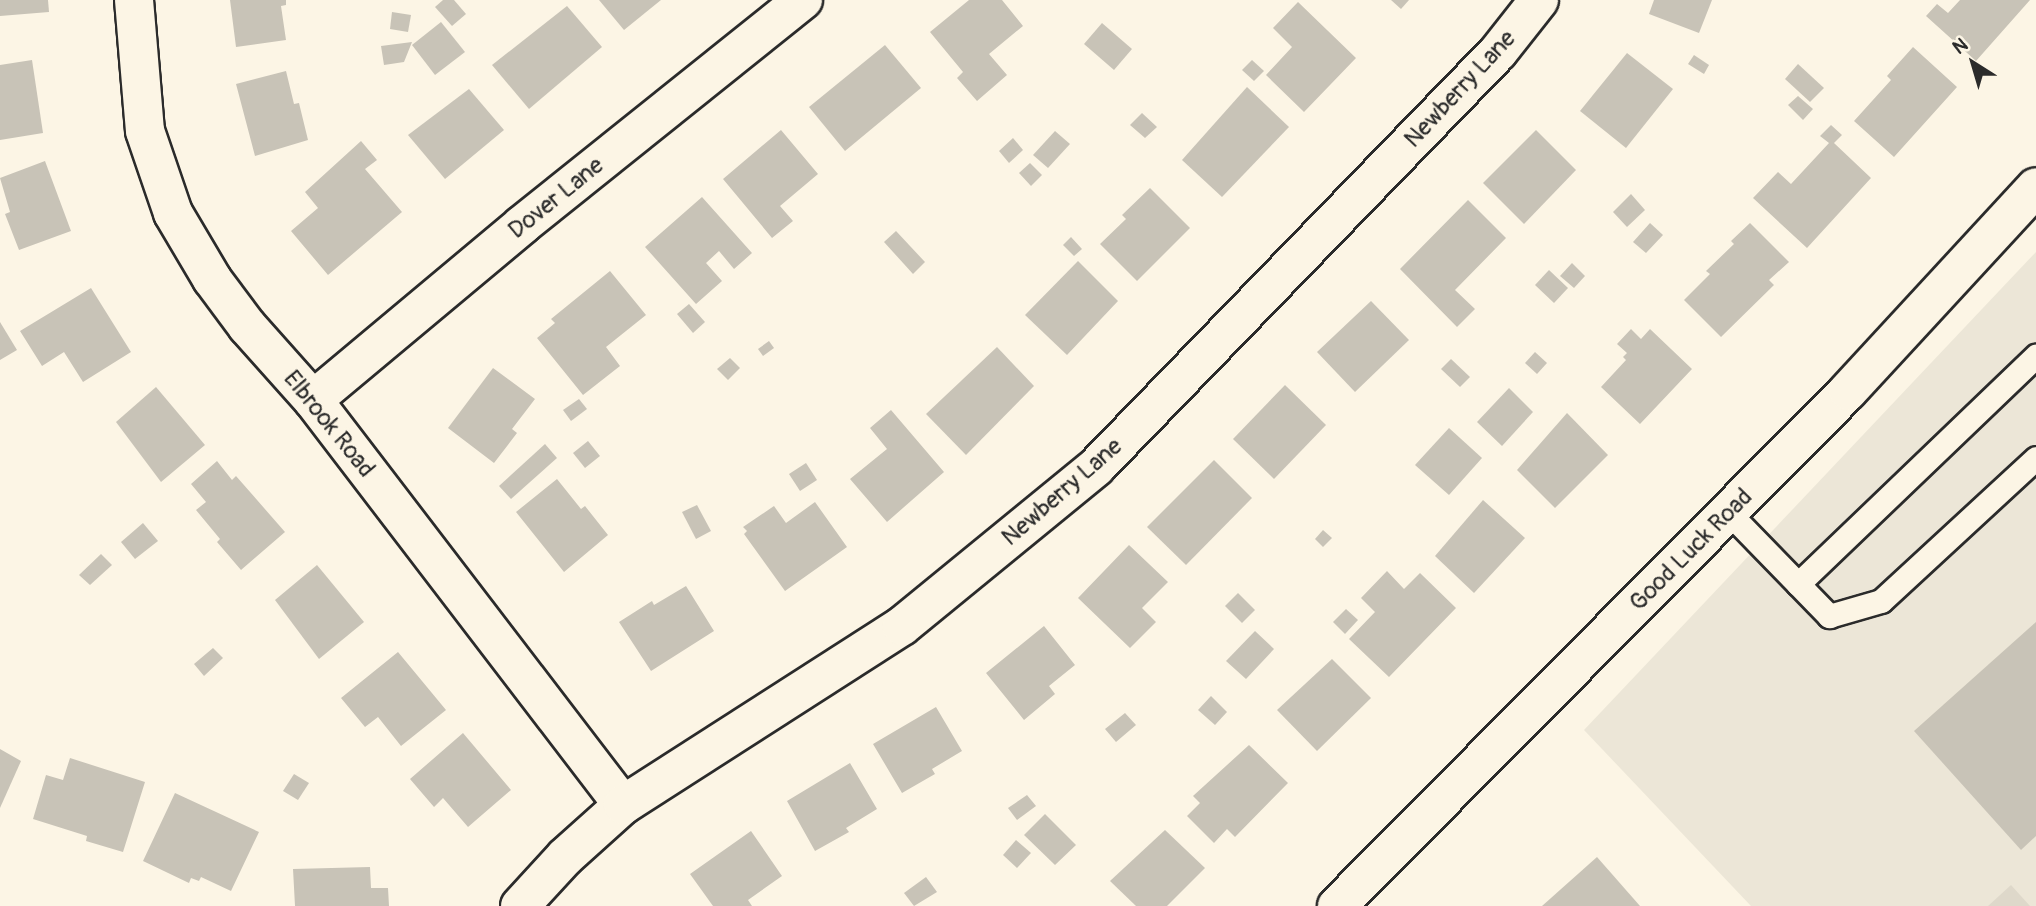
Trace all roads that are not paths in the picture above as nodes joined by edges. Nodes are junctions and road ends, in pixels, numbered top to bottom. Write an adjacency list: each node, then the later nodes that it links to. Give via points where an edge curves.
1 (134, 0): 6 (street, Elbrook Road, via 145,131 173,213 212,279 247,326)
2 (803, 0): 6 (street, Dover Lane)
3 (1538, 0): 10 (street, Newberry Lane, via 1498,52 1096,467 902,626)
4 (2036, 187): 8 (street, Good Luck Road)
5 (2036, 356): 9 (lane)
6 (313, 400): 10 (street, Elbrook Road)
7 (2036, 458): 9 (lane, via 1881,601 1829,616)
8 (1729, 513): 9 (lane); 12 (street, Good Luck Road)
9 (1798, 584)
10 (623, 805): 11 (street, Newberry Lane)
11 (520, 906)
12 (1337, 906)

